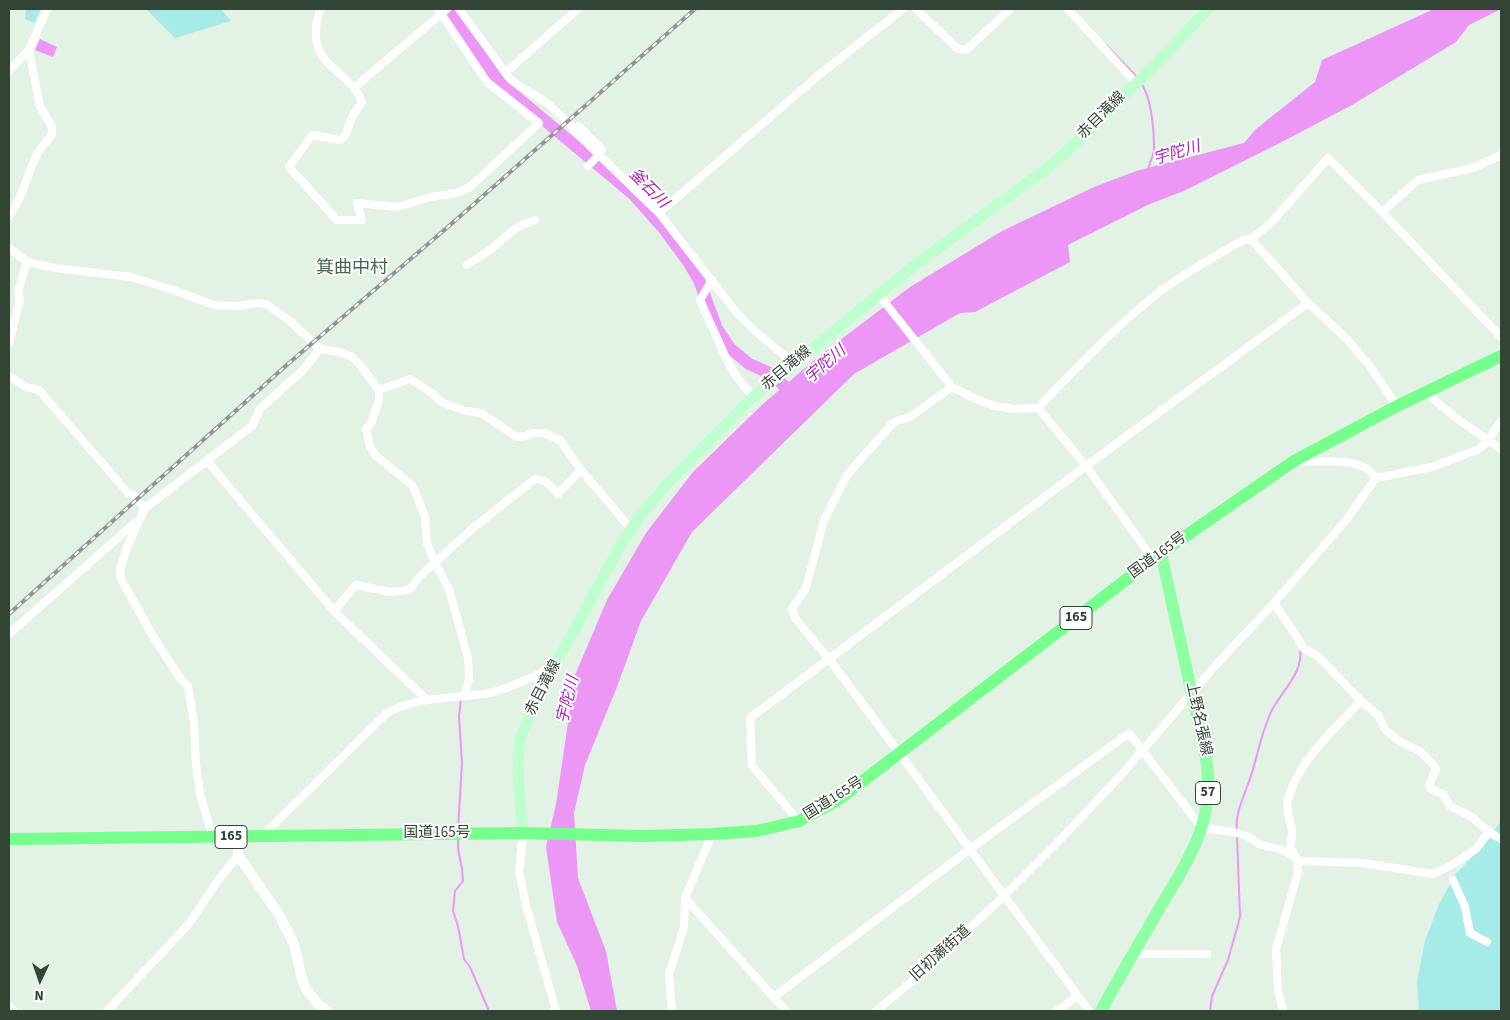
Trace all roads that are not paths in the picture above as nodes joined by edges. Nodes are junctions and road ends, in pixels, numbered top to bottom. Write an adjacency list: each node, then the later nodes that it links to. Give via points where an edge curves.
1 (47, 9): 11 (street)
2 (321, 9): 15 (street, via 316,28 318,52)
3 (459, 9): 13 (street)
4 (578, 9): 13 (street)
5 (903, 9): 21 (street, via 820,74)
6 (916, 9): 7 (street, via 962,50 966,50)
7 (1010, 9)
8 (1068, 9): 14 (street)
9 (1208, 9): 14 (main road, 赤目滝線)
10 (442, 11): 15 (street); 15 (street, via 487,82 539,123 470,187 397,207 357,203 362,220 337,220 289,167 312,135 340,140 345,136 362,102)
11 (29, 50): 12 (street); 22 (street, via 40,106 52,127 52,134 33,162 26,185)
12 (9, 71)
13 (506, 72): 17 (street, via 521,88 555,110)
14 (1138, 80): 29 (main road, 赤目滝線, via 1049,167 916,265)
15 (355, 87)
16 (579, 126): 17 (street, via 602,150)
17 (598, 155): 19 (street); 21 (street)
18 (1501, 155): 20 (street, via 1473,168 1418,180)
19 (589, 165)
20 (1382, 212): 24 (street, via 1328,158 1271,223); 31 (street)
21 (659, 213): 28 (street)
22 (9, 216)
23 (535, 220): 27 (street, via 519,226)
24 (1251, 239): 30 (street); 42 (street, via 1243,240 1201,264 1153,297 1085,359)
25 (9, 248): 26 (street)
26 (27, 262): 32 (street); 33 (street, via 131,277 214,305 266,304)
27 (468, 265)
28 (712, 280): 35 (street, via 736,312); 40 (street, via 700,300 728,363)
29 (880, 296): 35 (main road, 赤目滝線); 37 (street)
30 (1308, 303): 41 (street, via 1346,338); 48 (street)
31 (1501, 337)
32 (9, 344)
33 (320, 349): 38 (street, via 352,357); 46 (street, via 304,369 260,409 252,426)
34 (1501, 356): 39 (highway, 国道165号 / 165)
35 (793, 363): 40 (main road, 赤目滝線)
36 (9, 376): 51 (street, via 26,387 39,390 128,493)
37 (952, 387): 42 (street, via 995,406); 59 (street, via 910,418 892,424 847,475 824,520 806,588 792,609)
38 (379, 390): 49 (street, via 410,379 416,381 443,403 481,412 517,437 544,433 560,440); 55 (street, via 379,400 366,429 370,446 376,456 412,485 425,516 427,543)
39 (1426, 393): 41 (highway, 国道165号 / 165); 44 (street)
40 (753, 397): 53 (main road, 赤目滝線, via 666,485)
41 (1397, 406): 47 (highway, 国道165号 / 165)
42 (1038, 408): 48 (street)
43 (1501, 421): 44 (street)
44 (1488, 441): 45 (street); 50 (street, via 1479,449 1432,467)
45 (1501, 450)
46 (207, 461): 51 (street); 57 (street)
47 (1294, 461): 50 (street, via 1343,461 1367,469); 54 (highway, 国道165号 / 165)
48 (1086, 466): 54 (street); 59 (street)
49 (581, 470): 53 (street); 55 (street, via 558,494 545,481 535,479)
50 (1376, 478): 56 (street, 旧初瀬街道, via 1347,519)
51 (145, 508): 52 (street)
52 (139, 519): 58 (street); 74 (street, via 120,570 121,579 153,636 188,686 200,794)
53 (631, 529): 60 (main road, 赤目滝線)
54 (1157, 556): 61 (main road, 上野名張線 / 57); 66 (highway, 国道165号 / 165)
55 (435, 563): 57 (street, via 409,590 390,592 356,585); 62 (street, via 449,589 468,658 469,679)
56 (1274, 603): 61 (street, 旧初瀬街道); 64 (street, via 1303,648 1318,656)
57 (334, 611): 63 (street)
58 (9, 634)
59 (829, 660): 66 (street); 67 (street, via 750,718 752,766)
60 (552, 668): 62 (street, via 491,692); 70 (main road, 赤目滝線, via 520,739 519,788)
61 (1193, 692): 65 (street, 旧初瀬街道); 68 (main road, 上野名張線 / 57, via 1209,774)
62 (464, 695): 63 (street)
63 (427, 700): 72 (street, via 402,705 387,713)
64 (1361, 701): 69 (street, via 1378,715 1385,729 1432,762 1436,769 1429,786 1443,794 1450,806 1472,817); 79 (street, via 1308,760 1288,799 1286,811 1292,834 1290,847)
65 (1143, 750): 68 (street); 77 (street, via 1129,733); 81 (street, 旧初瀬街道)
66 (900, 754): 67 (highway, 国道165号 / 165, via 838,800); 77 (street)
67 (799, 821): 71 (highway, 国道165号 / 165, via 757,830)
68 (1202, 828): 79 (street, via 1237,833); 84 (main road, 上野名張線 / 57, via 1195,848)
69 (1489, 832): 76 (street); 79 (street, via 1476,849 1433,874 1363,863)
70 (528, 833): 71 (highway, 国道165号 / 165); 72 (highway, 国道165号 / 165); 92 (street, via 519,871)
71 (712, 834): 82 (street)
72 (262, 836): 73 (highway, 国道165号 / 165)
73 (238, 837): 74 (highway, 国道165号 / 165); 78 (street)
74 (213, 838): 75 (highway, 国道165号 / 165)
75 (9, 839)
76 (1501, 839)
77 (970, 849): 81 (street); 87 (street)
78 (238, 855): 90 (street, via 188,925); 91 (street, via 285,925 294,944 306,989)
79 (1297, 859): 99 (street, via 1295,887 1276,949 1278,992)
80 (1453, 880): 83 (street, via 1465,907 1470,933)
81 (1005, 895): 86 (street); 95 (street, 旧初瀬街道)
82 (684, 898): 87 (street); 93 (street, via 684,927 669,974)
83 (1487, 942)
84 (1134, 954): 85 (street); 98 (main road, 上野名張線 / 57)
85 (1207, 954)
86 (1077, 996): 96 (street); 97 (street)
87 (774, 997): 94 (street)
88 (9, 1006): 89 (street)
89 (14, 1011)
90 (106, 1011)
91 (327, 1011)
92 (556, 1011)
93 (672, 1011)
94 (786, 1011)
95 (876, 1011)
96 (1057, 1011)
97 (1090, 1011)
98 (1101, 1011)
99 (1283, 1011)

